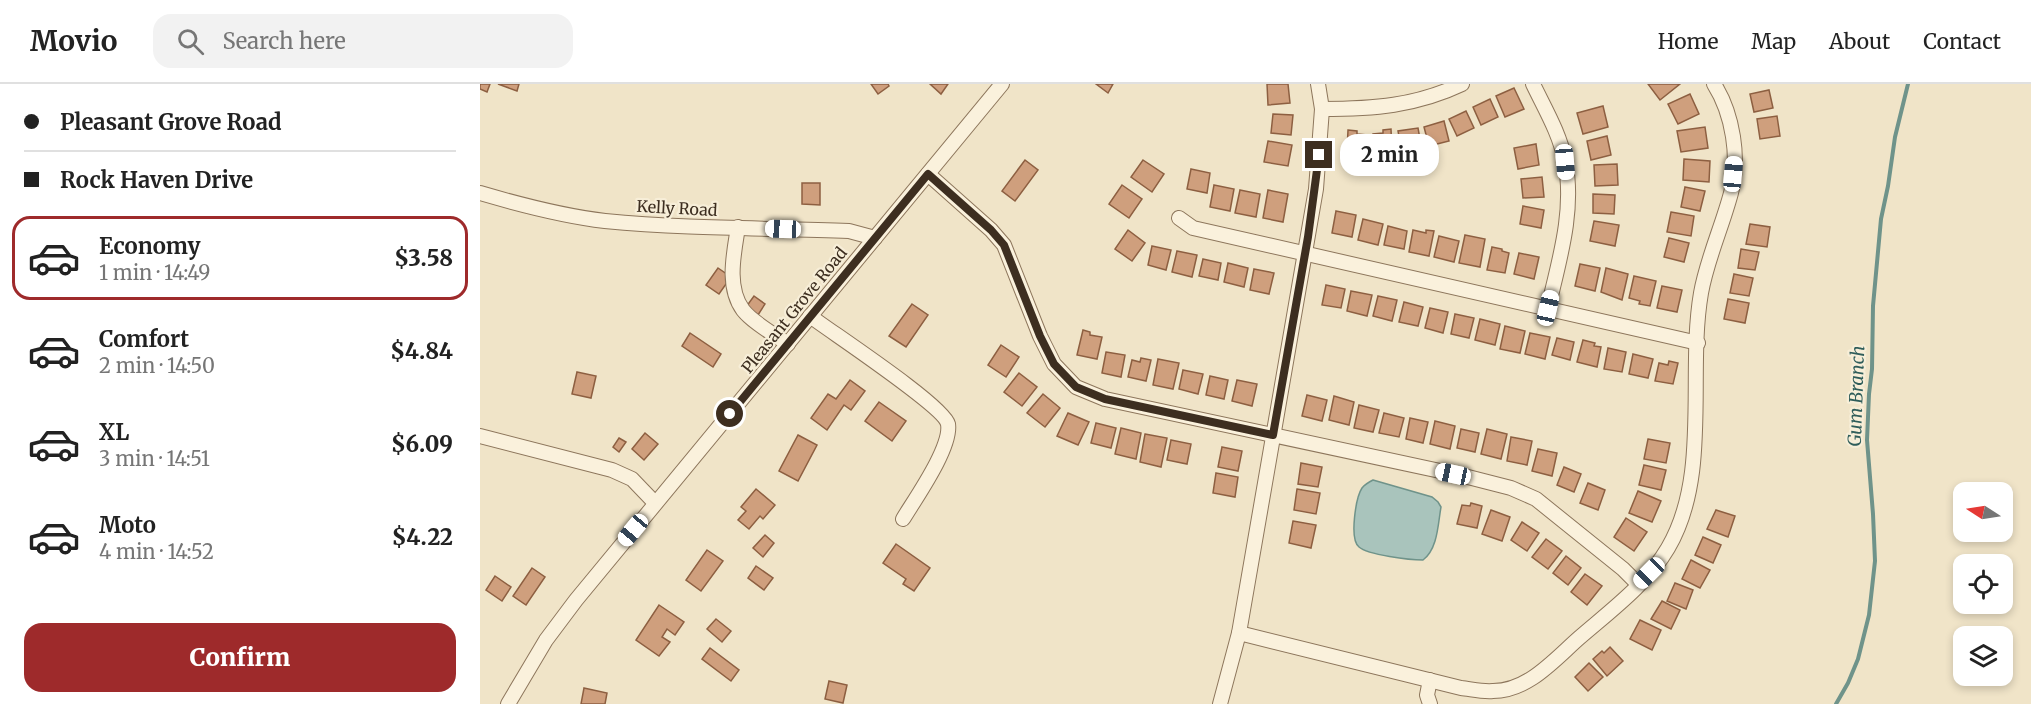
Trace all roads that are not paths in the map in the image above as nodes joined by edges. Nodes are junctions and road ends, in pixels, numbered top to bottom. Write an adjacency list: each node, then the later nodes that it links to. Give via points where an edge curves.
1 (1002, 84): 7 (street, Pleasant Grove Road)
2 (1318, 84): 6 (street)
3 (1462, 84): 6 (street, via 1411,103)
4 (1533, 84): 13 (street, via 1558,137 1568,193 1567,218)
5 (1714, 84): 15 (street, via 1731,126 1734,157 1731,191 1701,294)
6 (1322, 109): 12 (street, via 1316,189)
7 (928, 174): 11 (street, Pleasant Grove Road); 17 (street, via 1004,245 1054,364 1076,387 1105,399)
8 (480, 193): 10 (street, Kelly Road, via 603,220)
9 (1179, 218): 12 (street, via 1193,228)
10 (738, 227): 11 (street, Kelly Road, via 849,231); 16 (street, via 733,288 743,310)
11 (875, 238): 14 (street, Pleasant Grove Road)
12 (1304, 254): 13 (street); 17 (street)
13 (1548, 308): 15 (street)
14 (810, 316): 16 (street, Pleasant Grove Road); 20 (street, via 903,382 942,413 948,424 933,471)
15 (1698, 343): 21 (street, via 1689,492 1668,548)
16 (788, 344): 19 (street, Pleasant Grove Road)
17 (1273, 435): 21 (street, via 1511,488 1536,499); 22 (street)
18 (480, 436): 19 (street, via 612,470 632,479)
19 (656, 503): 24 (street, Pleasant Grove Road, via 546,640)
20 (903, 519)
21 (1638, 584): 23 (street, via 1517,688 1493,692)
22 (1239, 633): 23 (street); 25 (street)
23 (1430, 680): 26 (street)
24 (508, 704)
25 (1220, 704)
26 (1430, 704)

